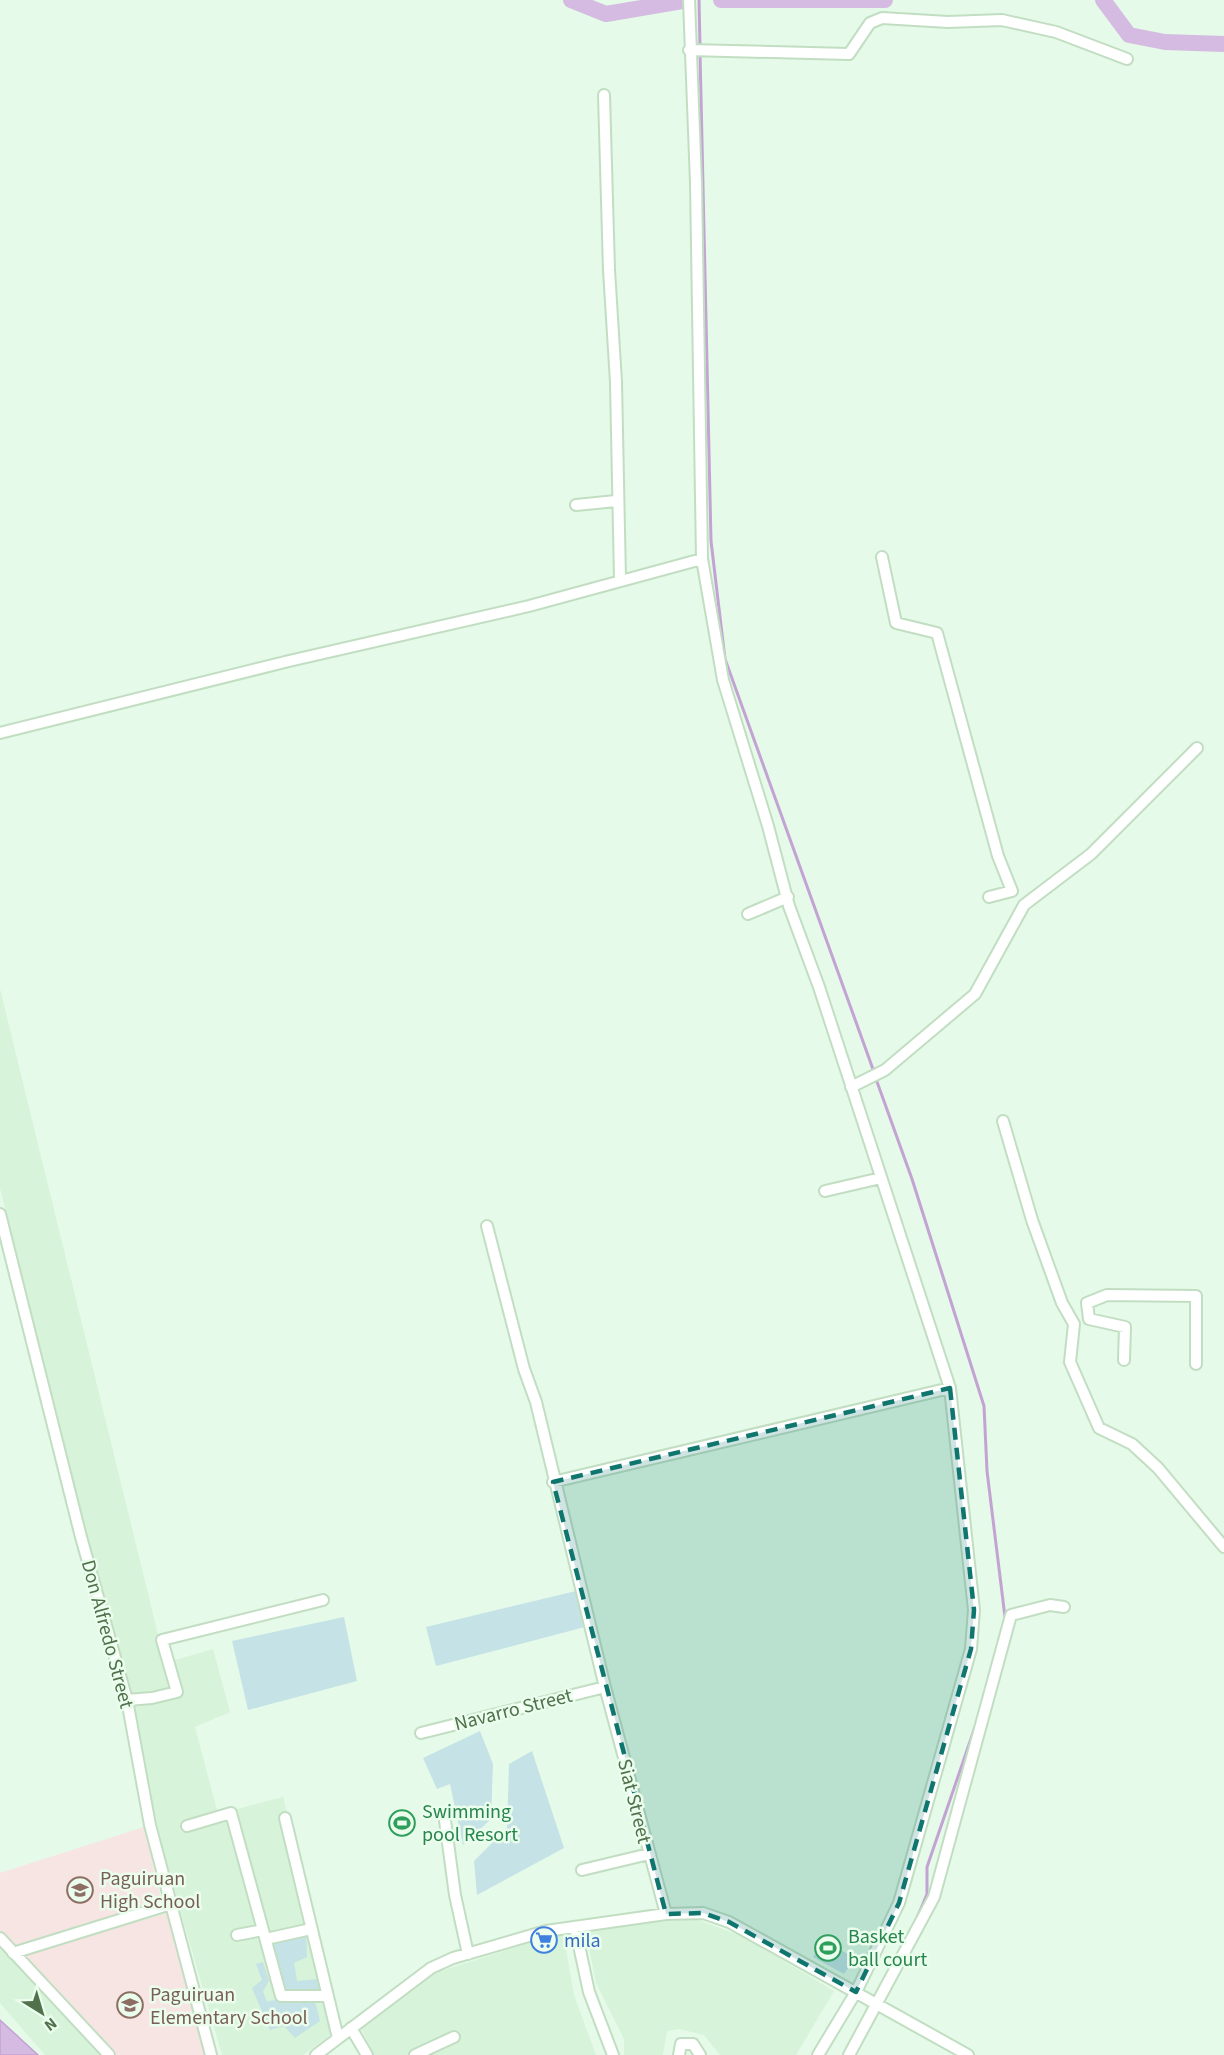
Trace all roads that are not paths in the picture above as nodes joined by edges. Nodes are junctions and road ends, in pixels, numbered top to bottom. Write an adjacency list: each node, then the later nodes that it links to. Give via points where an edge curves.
1 (689, 0): 2 (street)
2 (697, 50): 3 (street, via 849,54 870,23 882,18 1002,20 1056,32); 8 (street)
3 (1126, 59)
4 (604, 95): 5 (street, via 616,382)
5 (616, 501): 6 (street); 9 (street)
6 (576, 505)
7 (882, 557): 13 (street, via 896,623 937,633 998,856 1012,891)
8 (702, 559): 9 (street); 12 (street, via 723,681)
9 (620, 580): 10 (street, via 529,606 290,660)
10 (0, 733)
11 (1197, 748): 15 (street, via 1091,854 1024,905 975,994 876,1074)
12 (788, 897): 14 (street); 15 (street)
13 (989, 897)
14 (748, 914)
15 (854, 1085): 17 (street)
16 (1003, 1121): 25 (street, via 1062,1303 1074,1324 1071,1362 1099,1428 1132,1444 1158,1468)
17 (881, 1178): 18 (street); 23 (street)
18 (825, 1191)
19 (0, 1215): 29 (street, Don Alfredo Street, via 81,1537)
20 (487, 1226): 24 (street, Siat Street, via 536,1402)
21 (1124, 1360): 22 (street, via 1125,1327 1089,1319 1087,1302 1107,1294 1196,1296)
22 (1196, 1364)
23 (950, 1388): 24 (street); 45 (street, via 974,1610 971,1648 899,1903)
24 (553, 1482): 28 (street, Siat Street)
25 (1224, 1547)
26 (323, 1600): 29 (street, via 162,1640 177,1692)
27 (1064, 1607): 47 (street, via 1050,1605 1011,1615 933,1897)
28 (605, 1687): 30 (street, Navarro Street); 34 (street, Siat Street)
29 (127, 1700): 36 (street, Don Alfredo Street, via 150,1825)
30 (421, 1733)
31 (444, 1813): 44 (street)
32 (285, 1818): 39 (street)
33 (187, 1826): 41 (street, via 231,1814)
34 (649, 1854): 35 (street); 37 (street, Siat Street)
35 (582, 1870)
36 (171, 1904): 43 (street); 52 (street, Don Alfredo Street)
37 (666, 1914): 38 (street); 45 (street, via 703,1913 729,1922)
38 (575, 1928): 44 (street, via 546,1931); 56 (street, via 589,1992)
39 (312, 1929): 41 (street); 46 (street)
40 (237, 1935): 41 (street)
41 (265, 1935): 46 (street, via 282,1996)
42 (0, 1938): 43 (street)
43 (13, 1953): 51 (street)
44 (468, 1954): 48 (street, via 432,1968)
45 (857, 1993): 47 (street); 59 (street)
46 (328, 1996): 50 (street)
47 (877, 2005): 60 (street); 61 (street)
48 (351, 2028): 50 (street); 54 (street)
49 (454, 2037): 55 (street)
50 (338, 2038): 53 (street)
51 (109, 2055)
52 (211, 2055)
53 (316, 2055)
54 (367, 2055)
55 (415, 2055)
56 (613, 2055)
57 (679, 2055): 58 (street, via 681,2044 693,2044)
58 (700, 2055)
59 (818, 2055)
60 (849, 2055)
61 (968, 2055)

